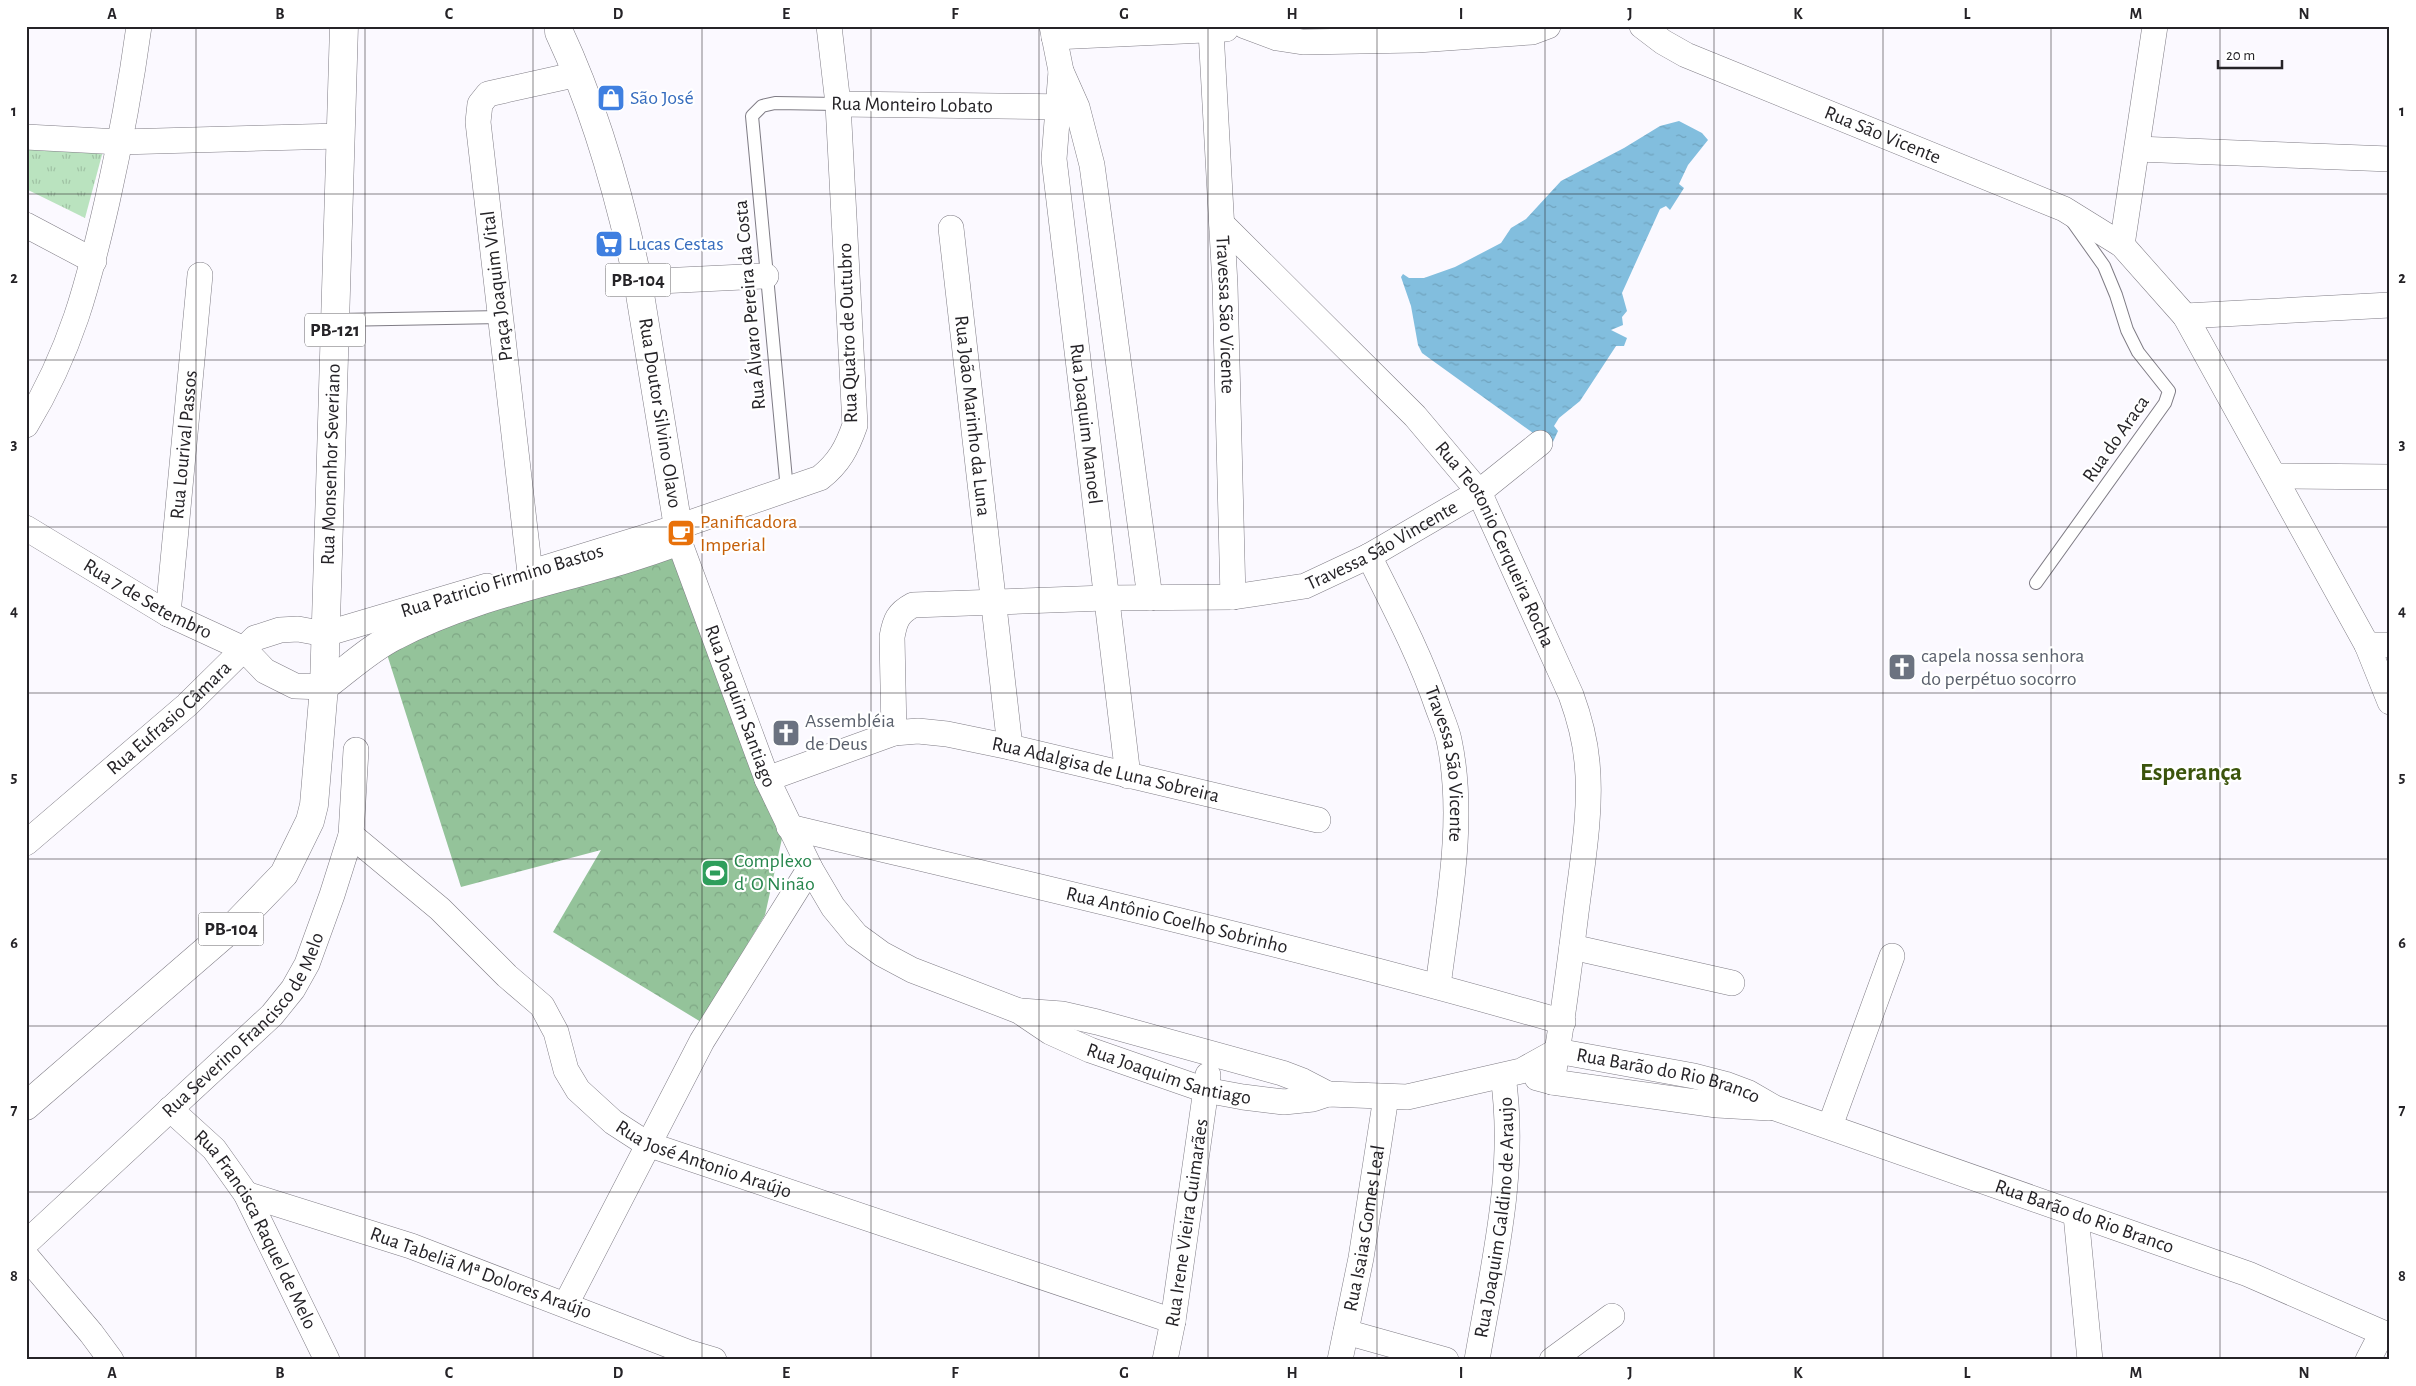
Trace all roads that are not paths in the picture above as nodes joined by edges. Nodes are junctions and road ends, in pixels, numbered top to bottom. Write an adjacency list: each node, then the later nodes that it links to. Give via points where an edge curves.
1 (139, 26): 18 (street)
2 (344, 26): 16 (main road, Rua Monsenhor Severiano / PB-121)
3 (559, 26): 12 (main road, Rua Doutor Silvino Olavo / PB-104)
4 (829, 26): 13 (street, Rua Quatro de Outubro)
5 (1245, 26): 8 (street, via 1277,38 1303,42 1417,40); 11 (street)
6 (1642, 26): 21 (street, Rua São Vicente, via 1686,55)
7 (2155, 26): 19 (street)
8 (1537, 28)
9 (1184, 29): 10 (street); 11 (street)
10 (1053, 31): 14 (street, Rua Joaquim Manoel)
11 (1211, 31): 22 (street, Travessa São Vicente)
12 (578, 74): 29 (main road, Rua Doutor Silvino Olavo / PB-104, via 619,201); 32 (street, Praça Joaquim Vital, via 488,94 480,104 478,122)
13 (838, 104): 14 (street, Rua Monteiro Lobato); 15 (lane, Rua Monteiro Lobato, via 775,103 762,106); 38 (street, Rua Quatro de Outubro, via 855,425 847,448 831,469 820,478)
14 (1067, 106): 46 (street, Rua Joaquim Manoel, via 1054,159); 47 (street, Rua Joaquim Manoel, via 1092,165)
15 (752, 116): 28 (lane, Rua Álvaro Pereira da Costa)
16 (340, 136): 18 (street); 33 (main road, Rua Monsenhor Severiano / PB-121)
17 (26, 137): 18 (street)
18 (120, 142): 26 (street)
19 (2137, 149): 20 (street); 25 (street)
20 (2390, 159)
21 (2064, 209): 25 (street, Rua São Vicente); 44 (lane, Rua do Araca, via 2104,266 2138,352 2169,391 2165,402)
22 (1222, 224): 39 (street, Rua Teotonio Cerqueira Rocha, via 1415,416); 45 (street, Travessa São Vicente)
23 (26, 225): 26 (street)
24 (951, 228): 48 (street, Rua João Marinho da Luna)
25 (2122, 245): 31 (street, Rua São Vicente)
26 (94, 261): 34 (street, via 64,352 45,395)
27 (200, 276): 49 (street, Rua Lourival Passos)
28 (766, 276): 29 (street); 38 (lane, Rua Álvaro Pereira da Costa)
29 (638, 282): 41 (main road, Rua Doutor Silvino Olavo / PB-104)
30 (2390, 305): 31 (street)
31 (2185, 316): 36 (street, Rua São Vicente)
32 (501, 317): 33 (lane); 43 (street, Praça Joaquim Vital)
33 (336, 320): 50 (main road, Rua Monsenhor Severiano / PB-121)
34 (26, 425)
35 (1540, 444): 39 (street, Travessa São Vincente)
36 (2275, 476): 37 (street); 51 (street, Rua São Vicente)
37 (2390, 477)
38 (787, 490): 41 (street, Rua Quatro de Outubro)
39 (1479, 492): 42 (street, Travessa São Vincente); 65 (street, Rua Teotonio Cerqueira Rocha, via 1582,726 1588,783 1585,841)
40 (26, 528): 49 (street, Rua 7 de Setembro)
41 (679, 534): 43 (street, Rua Patricio Firmino Bastos); 53 (main road, Rua Patricio Firmino Bastos, via 627,559 496,596 420,623 392,637); 59 (street, Rua Joaquim Santiago)
42 (1368, 556): 45 (street, Travessa São Vincente, via 1305,586); 68 (street, Travessa São Vicente, via 1430,685 1449,740 1456,790 1453,870)
43 (530, 573): 50 (street, Rua Patricio Firmino Bastos)
44 (2036, 583)
45 (1234, 597): 47 (street)
46 (1105, 598): 47 (street); 48 (street); 58 (street, Rua Joaquim Manoel)
47 (1150, 598)
48 (995, 602): 55 (street, via 913,606 901,612 892,637); 56 (street, Rua João Marinho da Luna)
49 (168, 614): 52 (street, Rua 7 de Setembro)
50 (325, 634): 52 (street, Rua Eufrasio Câmara, via 298,628 280,630 255,638); 53 (main road, PB-121)
51 (2378, 645): 54 (street, Rua São Vicente)
52 (244, 650): 53 (street, Rua 7 de Setembro, via 265,671 295,686); 63 (street, Rua Eufrasio Câmara, via 187,705)
53 (324, 687): 78 (main road, PB-104, via 314,805 310,821 284,874 233,927)
54 (2390, 702)
55 (894, 733): 56 (street, Rua Adalgisa de Luna Sobreira, via 947,734); 59 (street)
56 (1010, 747): 58 (street, Rua Adalgisa de Luna Sobreira)
57 (356, 750): 62 (street, Rua Severino Francisco de Melo)
58 (1128, 776): 60 (street, Rua Adalgisa de Luna Sobreira)
59 (767, 779): 61 (street, Rua Joaquim Santiago)
60 (1318, 820)
61 (789, 827): 64 (street, Rua Joaquim Santiago); 68 (street, Rua Antônio Coelho Sobrinho, via 1299,949)
62 (351, 835): 80 (street, Rua Severino Francisco de Melo, via 307,964 293,989 272,1015); 82 (street, Rua José Antonio Araújo, via 440,909 542,1006 556,1032 566,1070 578,1090 613,1122)
63 (26, 843)
64 (810, 868): 69 (street, Rua Joaquim Santiago, via 833,907 856,935 882,954 912,970); 82 (street, via 702,1041)
65 (1572, 947): 67 (street); 70 (street, Rua Teotonio Cerqueira Rocha)
66 (1892, 956): 81 (street)
67 (1732, 983)
68 (1438, 986): 70 (street, Rua Antônio Coelho Sobrinho)
69 (1019, 1011): 72 (street, Rua Joaquim Santiago, via 1070,1016); 75 (street, Rua Joaquim Santiago, via 1050,1032 1090,1050)
70 (1563, 1022): 71 (street, Rua Teotonio Cerqueira Rocha)
71 (1557, 1051): 73 (street, Rua Joaquim Santiago); 74 (street, Rua Teotonio Cerqueira Rocha); 79 (street, Rua Barão do Rio Branco, via 1725,1084)
72 (1212, 1056): 75 (street, Rua Irene Vieira Guimarães); 76 (street, Rua Joaquim Santiago, via 1282,1073)
73 (1512, 1074): 74 (street); 77 (street, Rua Joaquim Santiago, via 1422,1094); 99 (street, Rua Joaquim Galdino de Araujo, via 1507,1104 1509,1141 1502,1214)
74 (1552, 1082): 79 (street, Rua Barão do Rio Branco, via 1718,1105)
75 (1205, 1090): 76 (street, Rua Joaquim Santiago, via 1284,1102); 89 (street, Rua Irene Vieira Guimarães)
76 (1328, 1094): 77 (street, Rua Joaquim Santiago)
77 (1386, 1097): 90 (street, Rua Isaias Gomes Leal)
78 (26, 1106)
79 (1775, 1108): 81 (street, Rua Barão do Rio Branco)
80 (170, 1109): 83 (street, Rua Francisca Raquel de Melo, via 214,1149); 85 (street, Rua Severino Francisco de Melo)
81 (1830, 1126): 84 (street, Rua Barão do Rio Branco)
82 (647, 1144): 87 (street); 89 (street, Rua José Antonio Araújo)
83 (246, 1194): 87 (street, Rua Tabeliã Mª Dolores Araújo, via 411,1246); 94 (street, Rua Francisca Raquel de Melo)
84 (2076, 1215): 91 (street, Rua Barão do Rio Branco, via 2248,1274); 101 (street)
85 (26, 1243)
86 (26, 1256): 93 (street)
87 (566, 1304): 92 (street, Rua Tabeliã Mª Dolores Araújo)
88 (1612, 1316): 100 (street)
89 (1173, 1321): 96 (street, Rua Irene Vieira Guimarães)
90 (1346, 1332): 97 (street, Rua Isaias Gomes Leal); 98 (street)
91 (2386, 1334): 102 (street)
92 (683, 1356): 95 (street, Rua Tabeliã Mª Dolores Araújo)
93 (110, 1360)
94 (327, 1360)
95 (714, 1360)
96 (1165, 1360)
97 (1340, 1360)
98 (1446, 1360)
99 (1477, 1360)
100 (1552, 1360)
101 (2090, 1360)
102 (2368, 1360)

